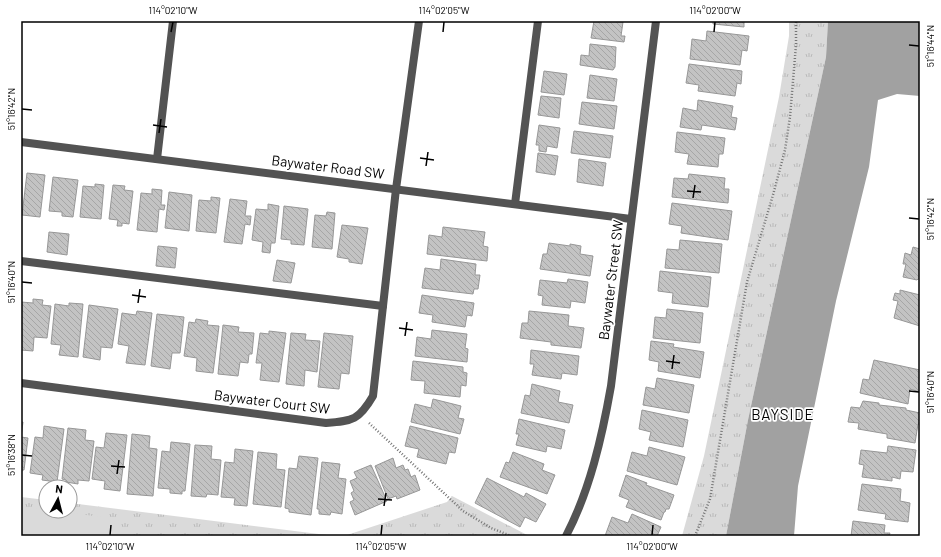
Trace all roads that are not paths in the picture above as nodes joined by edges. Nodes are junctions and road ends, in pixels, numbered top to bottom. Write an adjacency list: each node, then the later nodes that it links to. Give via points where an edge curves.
1 (173, 21): 6 (street)
2 (418, 21): 7 (street)
3 (538, 21): 8 (street)
4 (656, 21): 9 (street, Baywater Street SW)
5 (21, 142): 6 (street, Baywater Road SW)
6 (157, 159): 7 (street, Baywater Road SW)
7 (396, 189): 8 (street, Baywater Road SW); 11 (street)
8 (515, 204): 9 (street, Baywater Road SW)
9 (631, 219): 13 (street, Baywater Street SW, via 604,425 590,477)
10 (21, 261): 11 (street)
11 (383, 306): 12 (street, Baywater Court SW, via 373,396 360,415 342,422 326,423)
12 (21, 383)
13 (566, 536)

